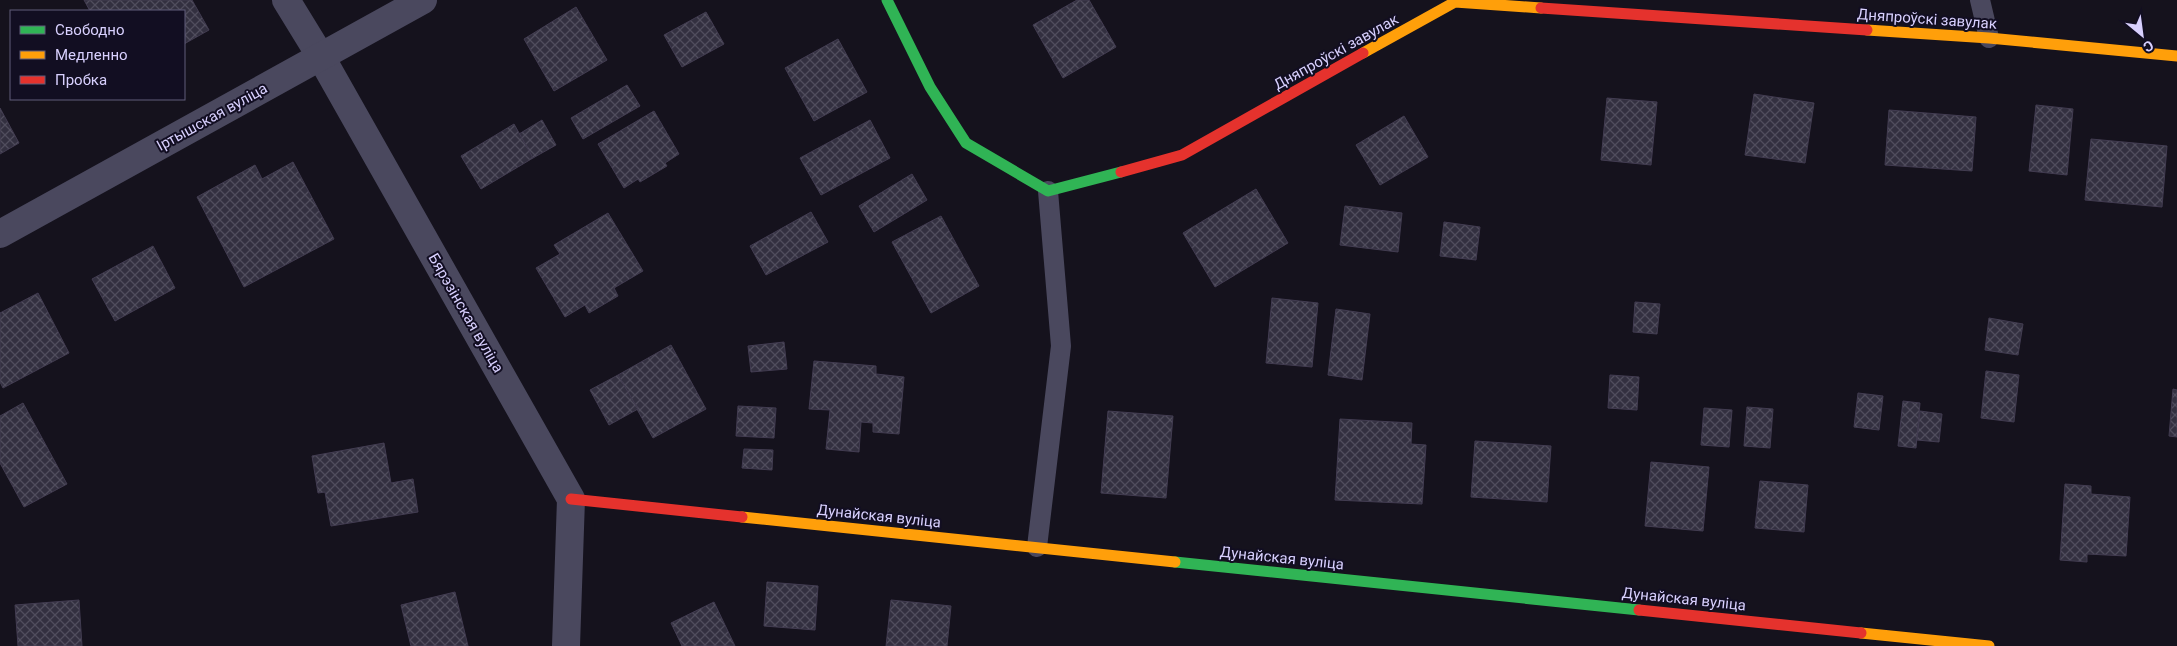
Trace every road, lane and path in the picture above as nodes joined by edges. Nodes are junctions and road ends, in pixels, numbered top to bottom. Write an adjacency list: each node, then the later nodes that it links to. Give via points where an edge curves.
1 (286, 0): 7 (street, Бярэзінская вуліца)
2 (423, 0): 7 (street, Іртышская вуліца)
3 (887, 0): 8 (street, via 930,87 966,143)
4 (1980, 0): 5 (lane)
5 (1989, 38): 6 (street, Дняпроўскі завулак); 8 (street, Дняпроўскі завулак, via 1455,2 1182,155)
6 (2177, 56)
7 (320, 57): 9 (street, Іртышская вуліца); 10 (street, Бярэзінская вуліца)
8 (1048, 191): 11 (lane, via 1061,346)
9 (0, 234)
10 (571, 498): 11 (street, Дунайская вуліца); 12 (street)
11 (1037, 547): 13 (street, Дунайская вуліца)
12 (566, 646)
13 (1989, 646)

